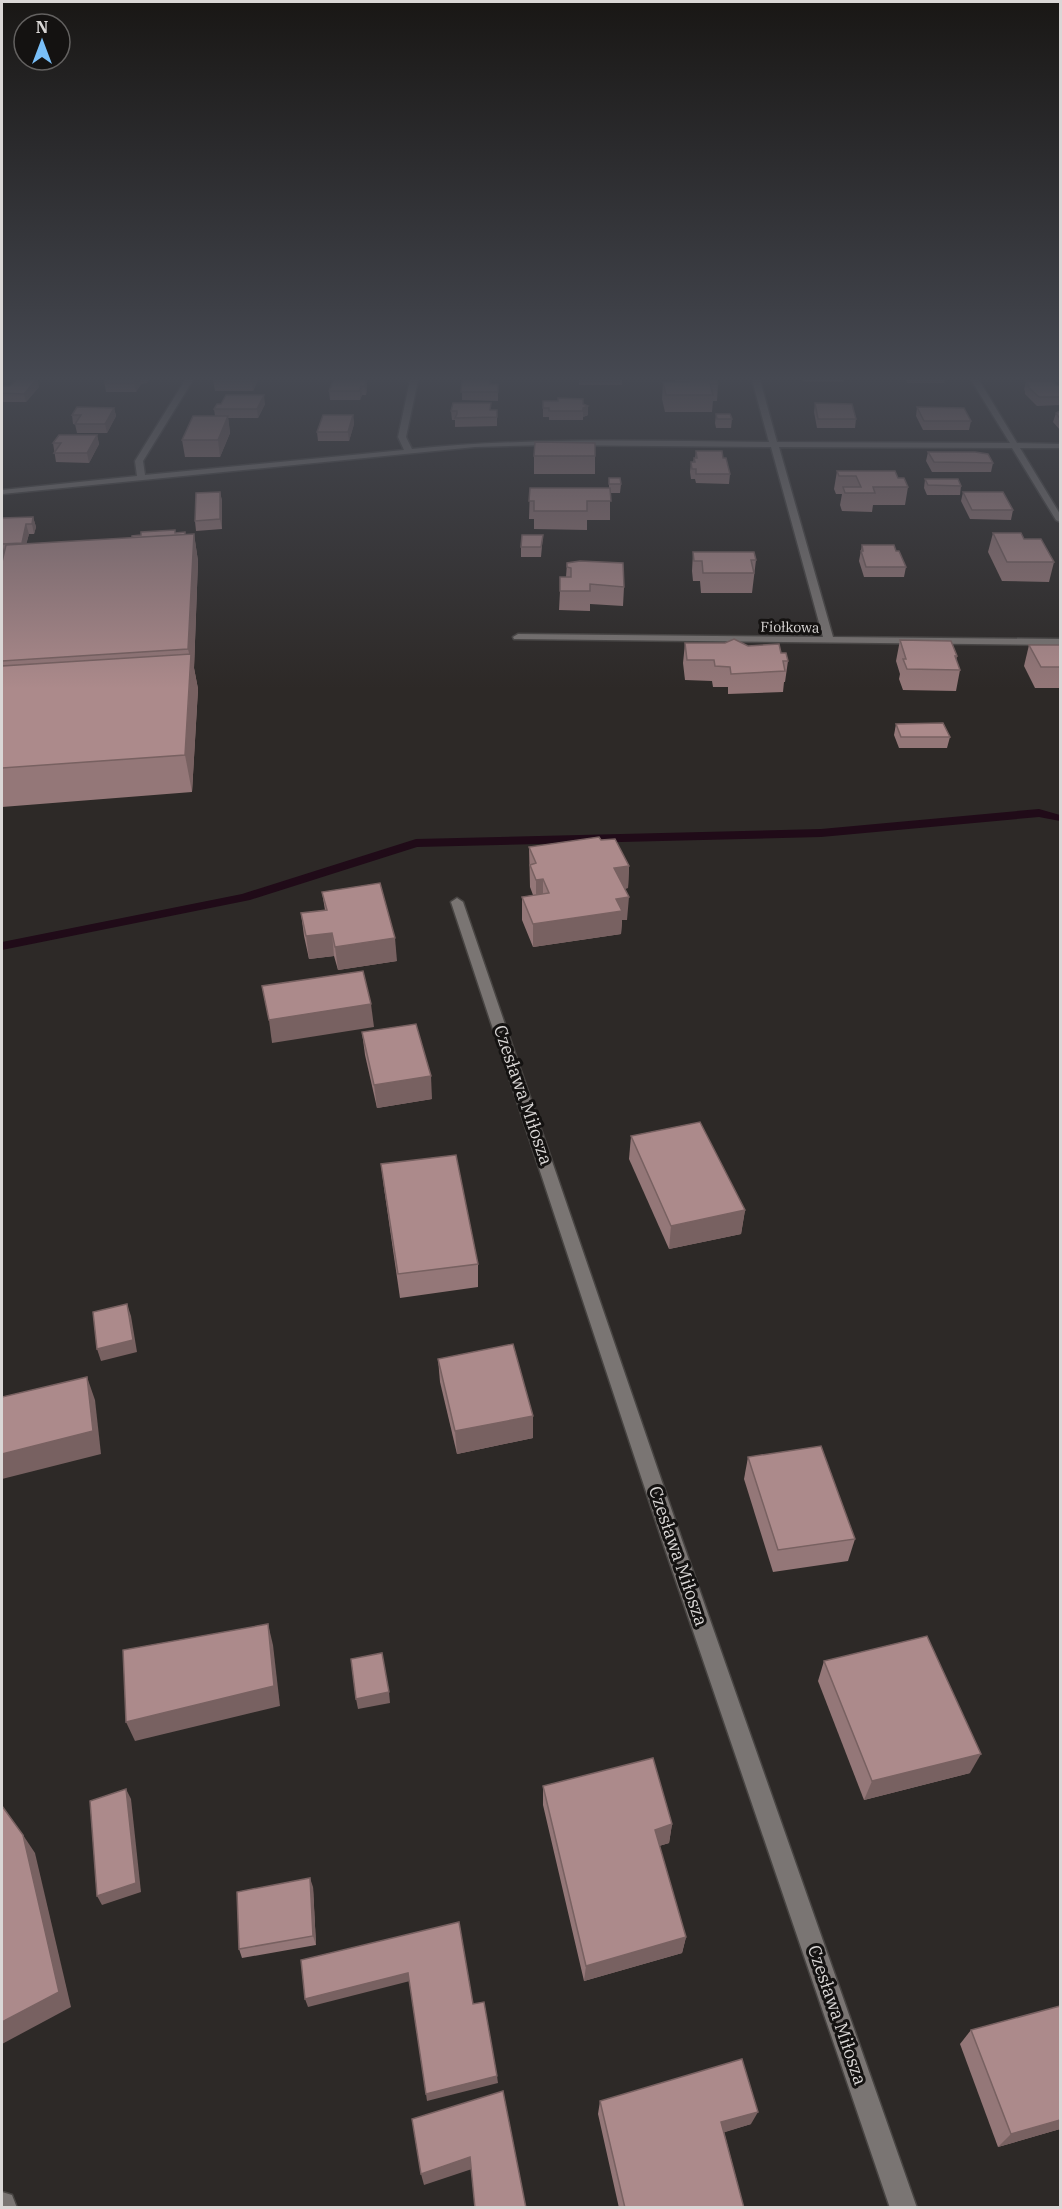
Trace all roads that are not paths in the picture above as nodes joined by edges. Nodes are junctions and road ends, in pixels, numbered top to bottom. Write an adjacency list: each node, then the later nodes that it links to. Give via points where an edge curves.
1 (90, 483): 4 (street)
2 (785, 483): 7 (street)
3 (1038, 483): 5 (street)
4 (2, 492)
5 (1060, 520)
6 (518, 637): 7 (street, Fiołkowa)
7 (830, 641): 8 (street, Fiołkowa)
8 (1060, 642)
9 (457, 902): 10 (street, Czesława Miłosza, via 673,1543)
10 (904, 2208)

